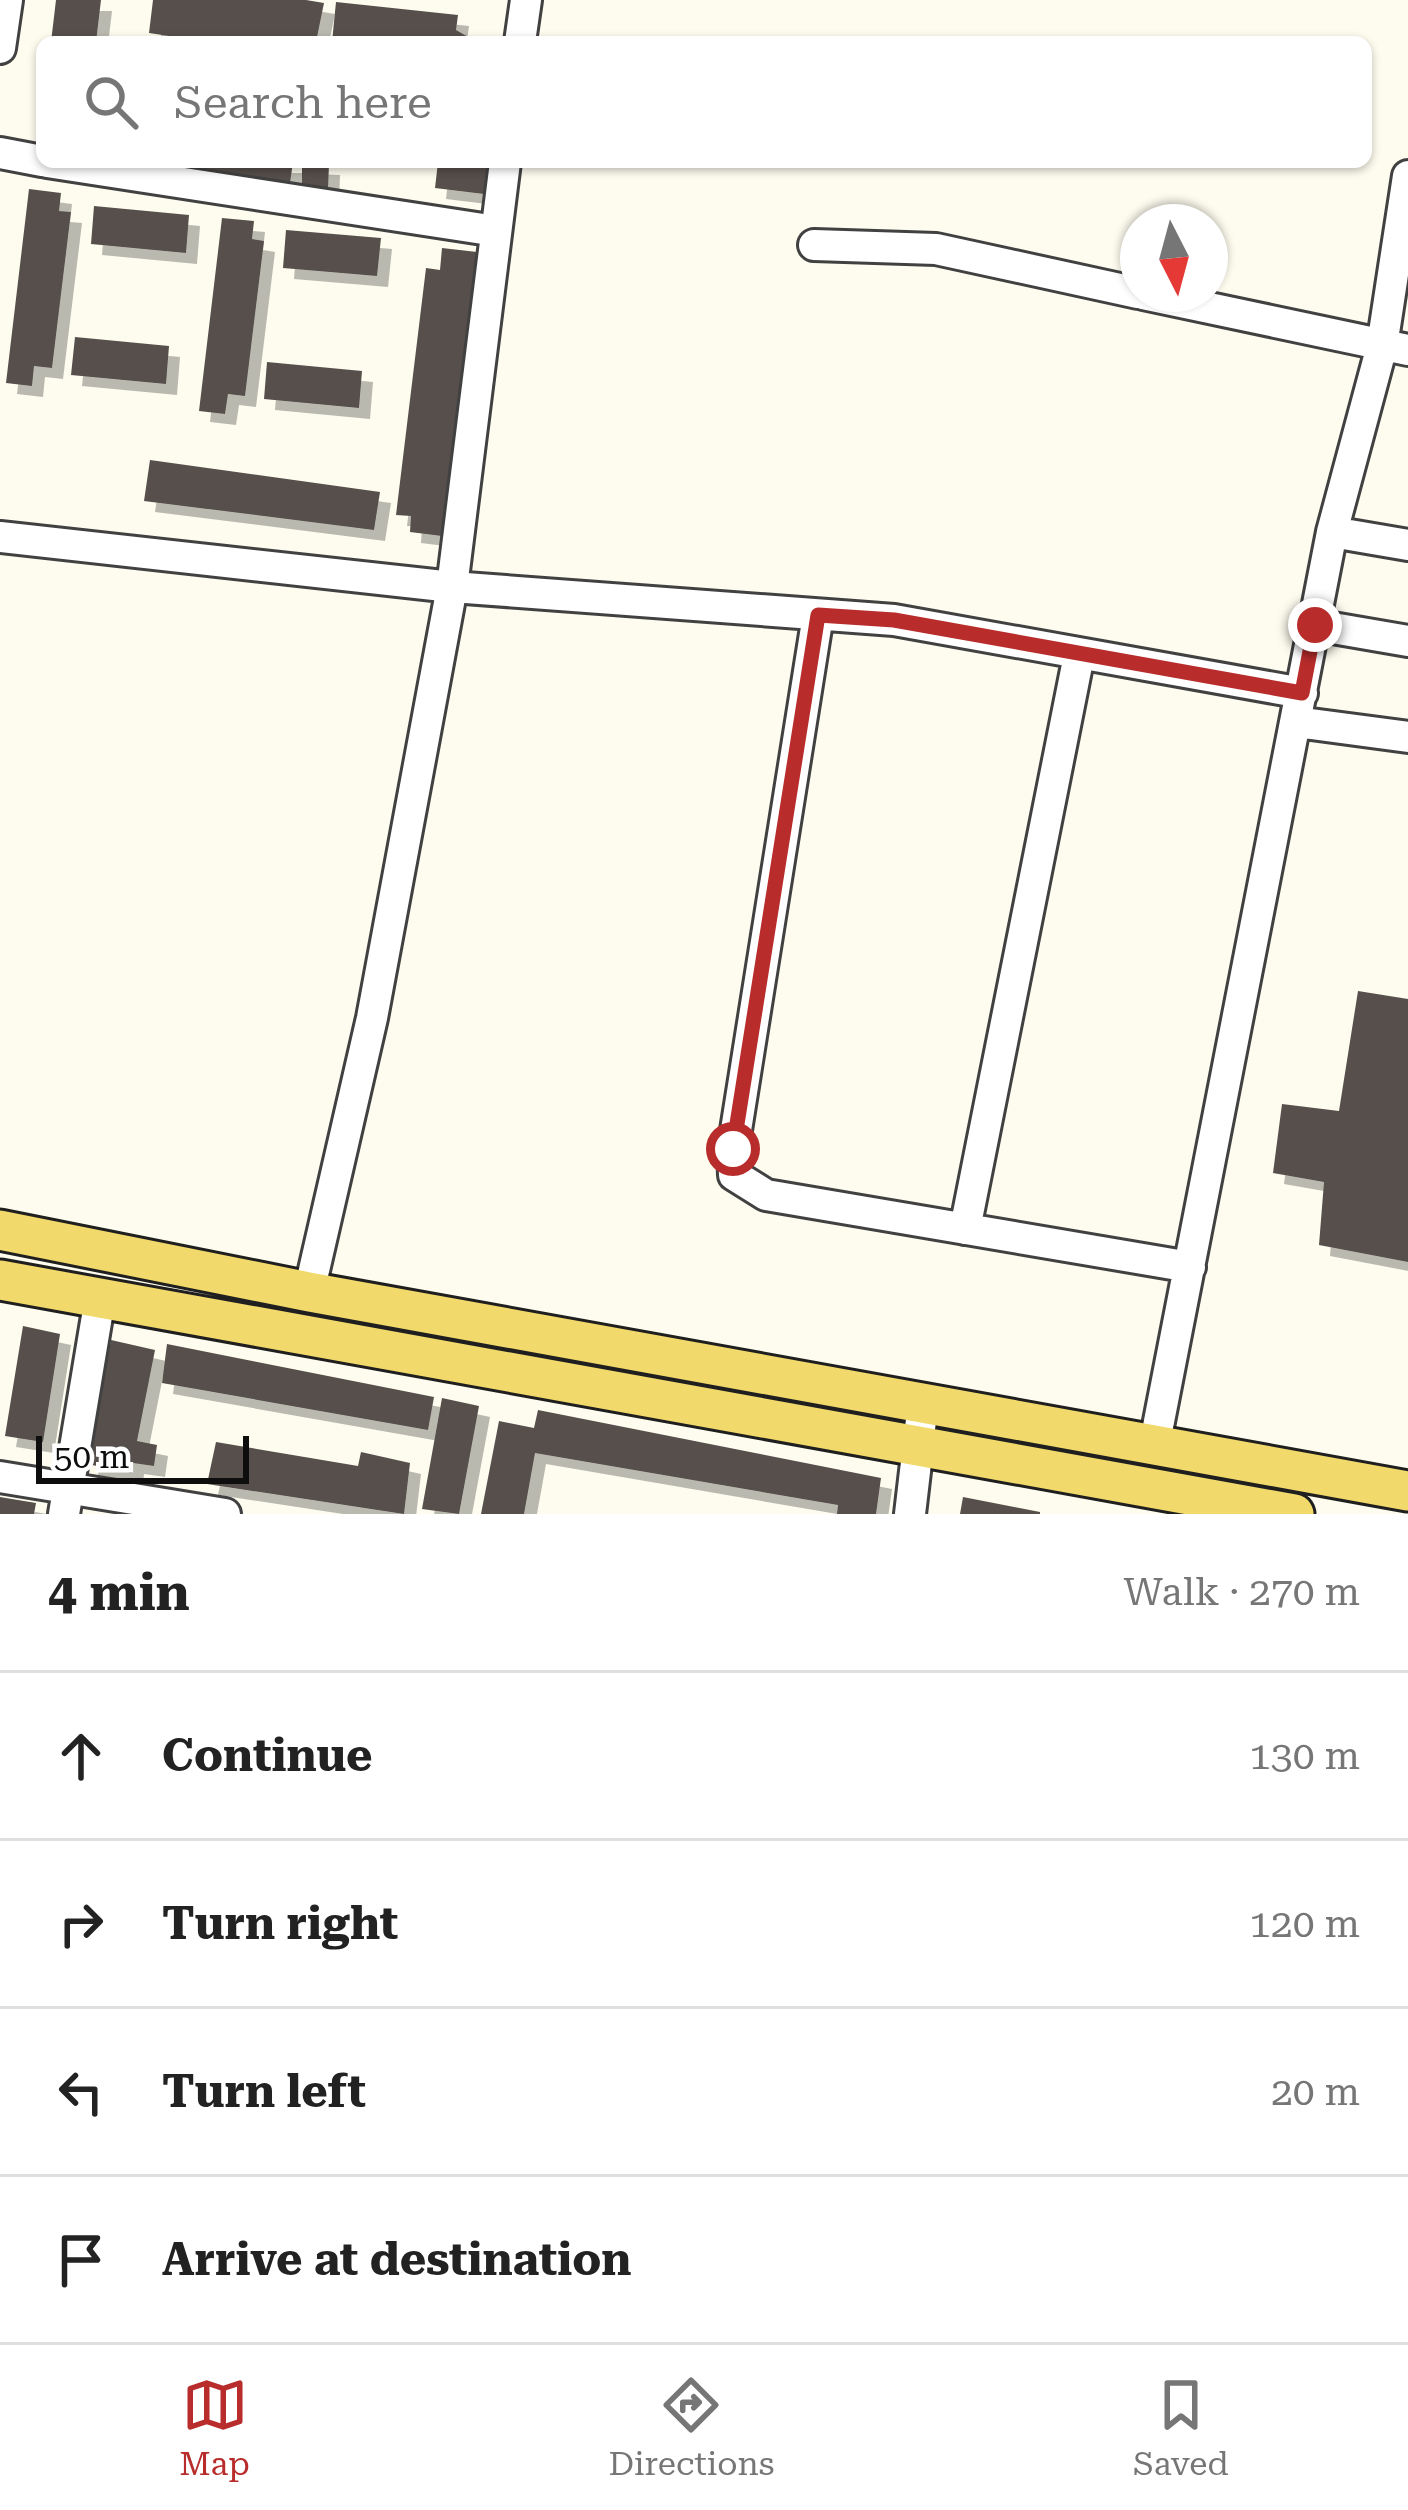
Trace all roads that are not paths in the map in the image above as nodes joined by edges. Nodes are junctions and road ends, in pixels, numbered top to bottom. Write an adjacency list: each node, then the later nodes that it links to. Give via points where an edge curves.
1 (7, 0): 4 (street)
2 (526, 0): 3 (street)
3 (521, 36)
4 (0, 48)
5 (0, 153): 6 (street)
6 (36, 160)
7 (84, 168): 10 (street)
8 (504, 168): 10 (street)
9 (1408, 176): 14 (street)
10 (496, 231): 18 (street)
11 (814, 244): 12 (street, via 936,249)
12 (1120, 288)
13 (1228, 312): 14 (street)
14 (1395, 348): 15 (street)
15 (1332, 532): 17 (street); 20 (street)
16 (0, 537): 18 (street)
17 (1408, 544)
18 (452, 587): 19 (street); 29 (street, via 372,1018)
19 (818, 615): 22 (street, via 894,620); 25 (street, via 734,1175 766,1195)
20 (1315, 625): 21 (street); 23 (street)
21 (1408, 641)
22 (1079, 655): 23 (street); 25 (street)
23 (1299, 707): 24 (street); 27 (street)
24 (1408, 737)
25 (965, 1228): 27 (street)
26 (0, 1230): 29 (main road)
27 (1190, 1267): 32 (street)
28 (0, 1280): 30 (main road)
29 (309, 1292): 31 (main road)
30 (100, 1298): 33 (main road); 36 (street)
31 (923, 1402): 32 (main road); 33 (street)
32 (1155, 1442): 35 (main road)
33 (919, 1446): 38 (street); 39 (main road)
34 (0, 1477): 36 (street)
35 (1408, 1491)
36 (66, 1501): 37 (street)
37 (225, 1514)
38 (910, 1514)
39 (1294, 1514)

